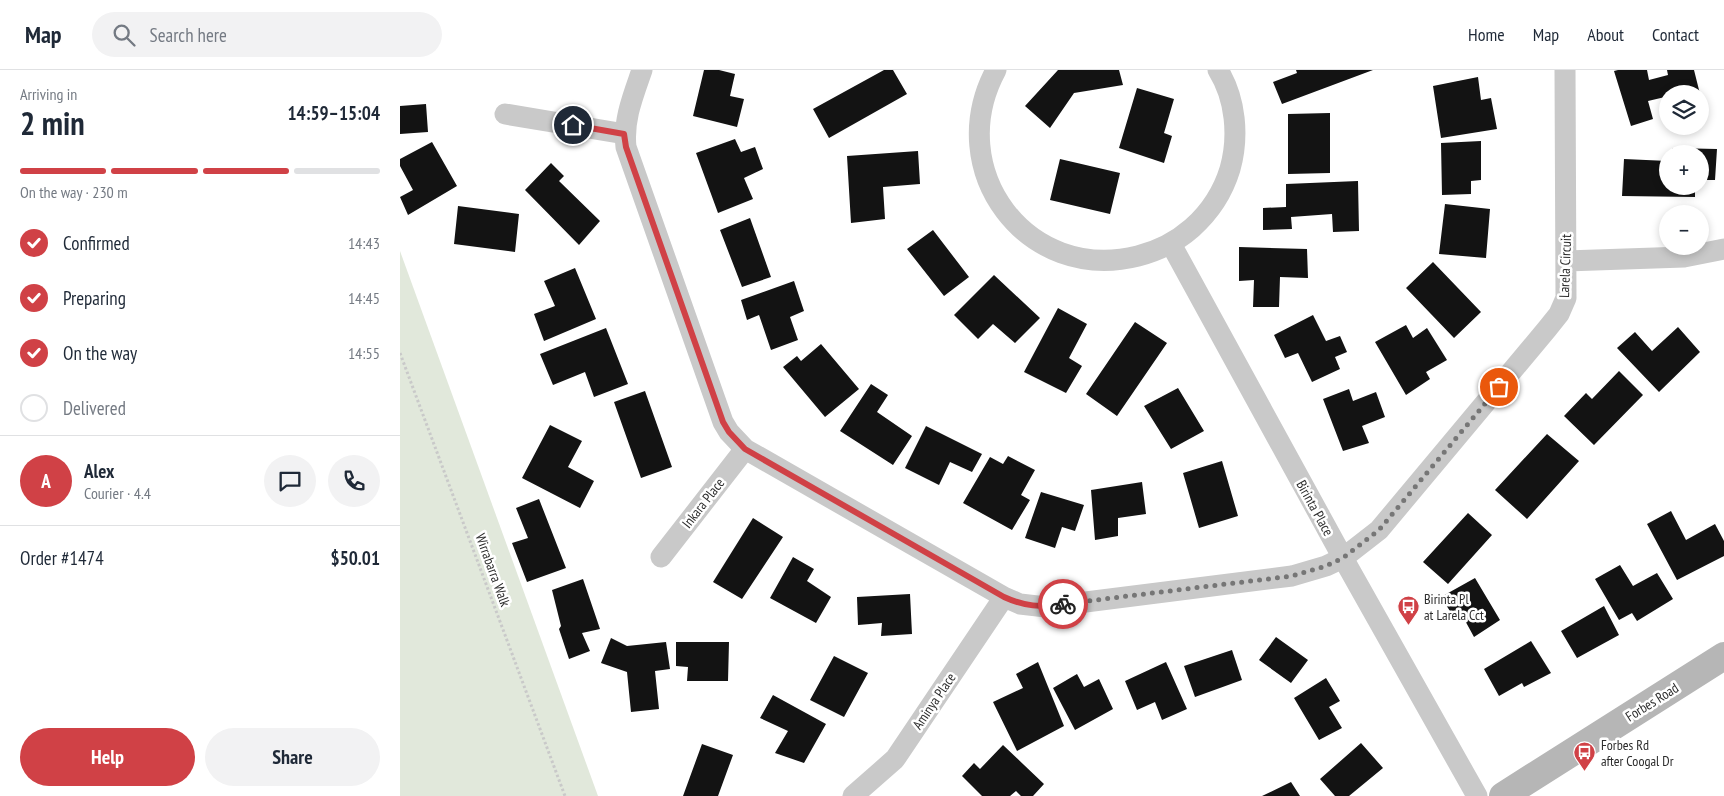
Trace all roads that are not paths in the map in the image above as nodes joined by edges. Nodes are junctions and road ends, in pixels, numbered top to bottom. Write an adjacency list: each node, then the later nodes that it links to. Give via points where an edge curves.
1 (642, 70): 6 (street, Larela Circuit)
2 (996, 70): 7 (street, via 983,100 979,121 980,153 992,190 1022,229 1053,249 1094,259 1126,259)
3 (1218, 70): 7 (street, via 1230,96 1234,122 1231,164 1214,203 1199,222)
4 (1565, 70): 9 (street, Larela Circuit)
5 (505, 114): 6 (street)
6 (624, 134): 10 (street, Larela Circuit, via 723,422)
7 (1171, 244): 12 (street, Birinta Place)
8 (1724, 249): 9 (street, via 1684,257)
9 (1566, 261): 12 (street, Larela Circuit, via 1566,298 1559,314 1379,530)
10 (745, 449): 11 (street, Inkara Place); 13 (street, Larela Circuit)
11 (661, 557)
12 (1343, 558): 13 (street, Larela Circuit, via 1292,576 1046,607 1020,604); 16 (street, Birinta Place)
13 (1004, 597): 15 (street, Aminya Place, via 895,759)
14 (1724, 656): 17 (main road, Forbes Road)
15 (853, 796)
16 (1477, 796)
17 (1503, 796)

